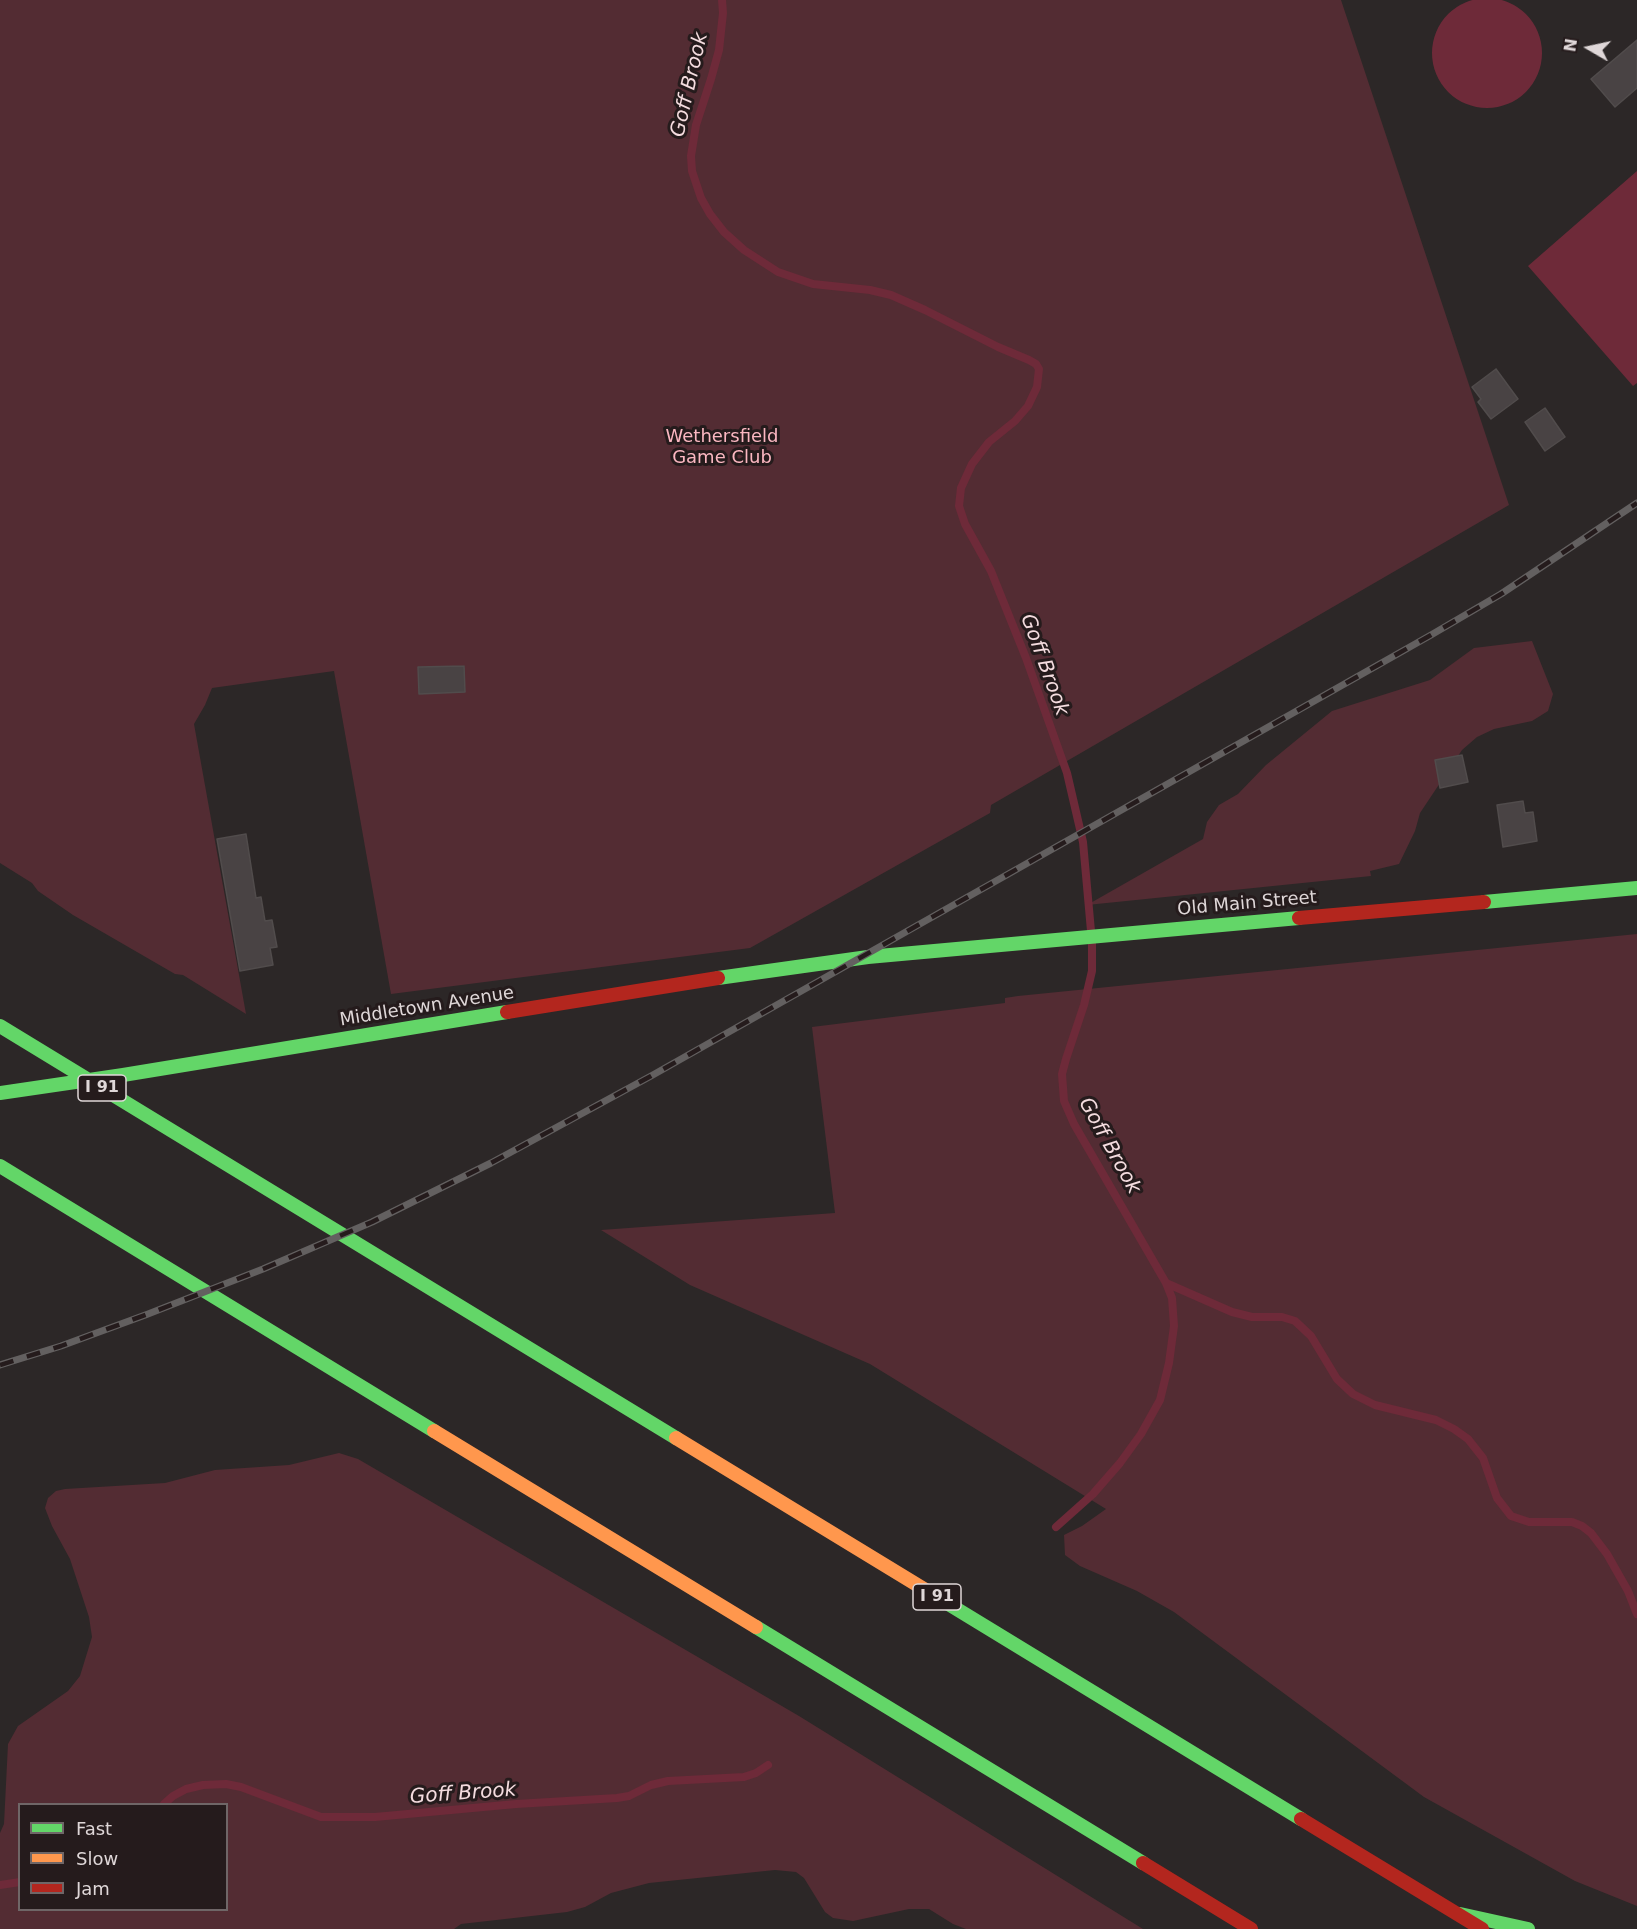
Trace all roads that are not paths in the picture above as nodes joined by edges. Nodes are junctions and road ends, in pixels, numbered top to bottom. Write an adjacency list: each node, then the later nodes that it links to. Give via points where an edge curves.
1 (1637, 888): 2 (main road, Old Main Street)
2 (860, 958): 4 (main road, Middletown Avenue)
3 (0, 1026): 6 (main road, I 91)
4 (0, 1093)
5 (6, 1169): 7 (main road)
6 (1457, 1914): 8 (main road, I 91); 9 (main road)
7 (1251, 1929)
8 (1482, 1929)
9 (1528, 1929)

